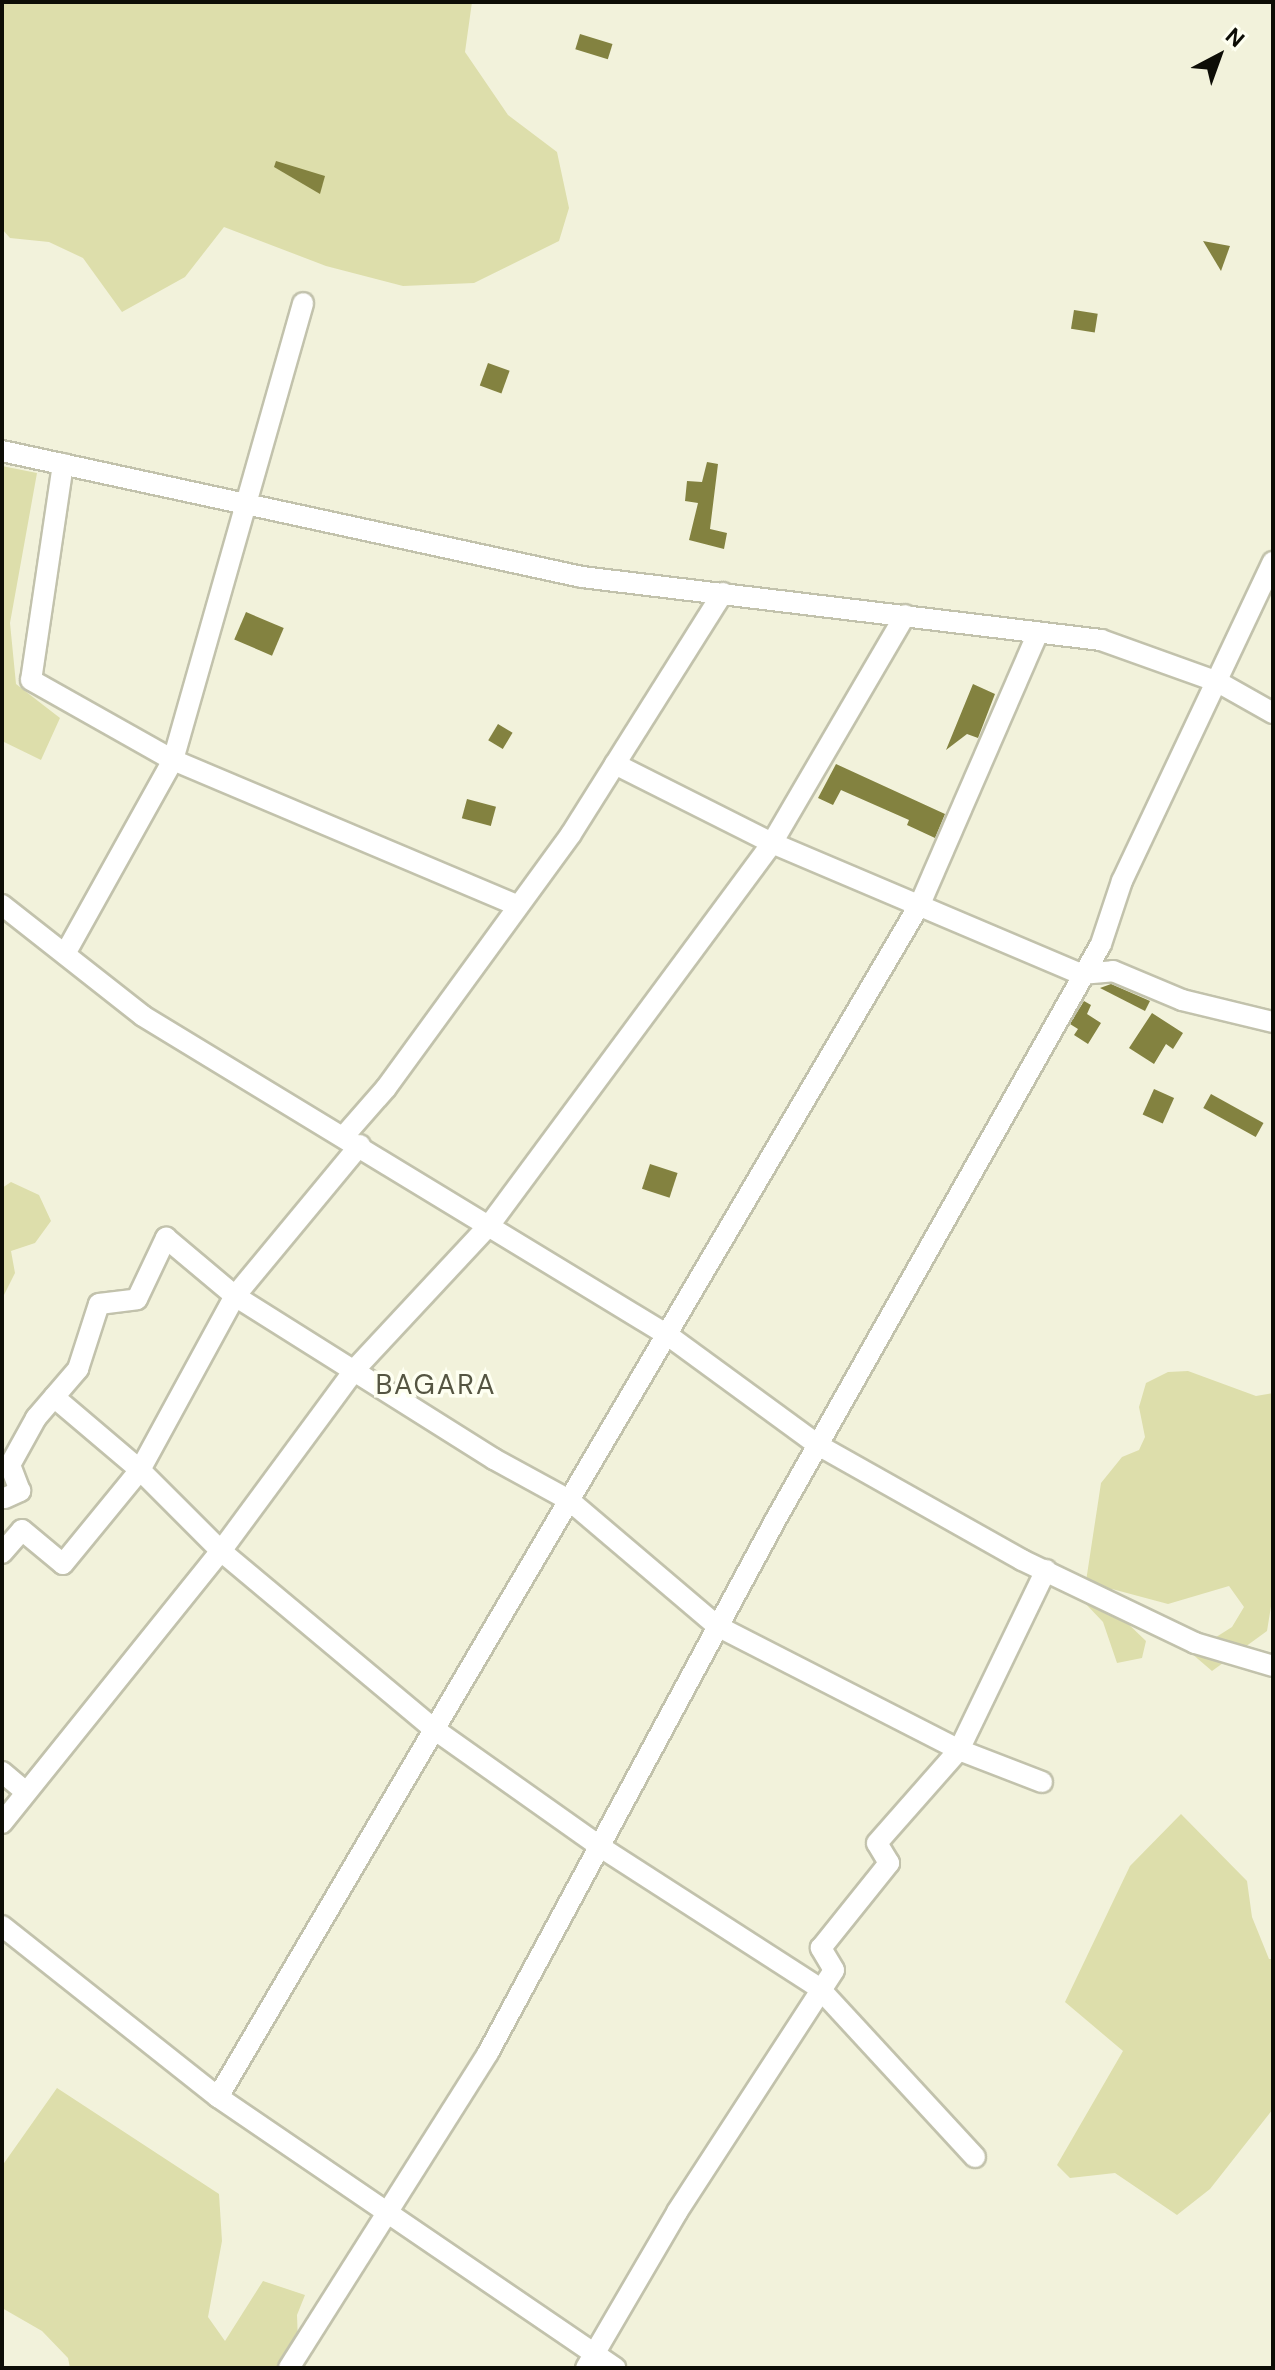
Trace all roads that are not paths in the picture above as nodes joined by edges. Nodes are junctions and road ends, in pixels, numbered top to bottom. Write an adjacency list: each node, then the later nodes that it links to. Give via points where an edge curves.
1 (303, 303): 4 (street)
2 (2, 451): 3 (street)
3 (63, 464): 4 (street); 11 (street, via 31,680)
4 (245, 504): 6 (street, via 582,577); 11 (street)
5 (1273, 562): 9 (street)
6 (723, 593): 7 (street); 12 (street)
7 (905, 615): 8 (street); 13 (street)
8 (1038, 632): 9 (street, via 1101,640); 14 (street)
9 (1218, 682): 10 (street); 18 (street, via 1122,881 1101,944)
10 (1273, 713)
11 (173, 760): 16 (street); 17 (street)
12 (615, 764): 13 (street); 16 (street)
13 (772, 843): 14 (street); 21 (street)
14 (920, 904): 18 (street); 23 (street)
15 (2, 905): 17 (street)
16 (517, 905): 20 (street)
17 (65, 954): 20 (street, via 143,1016)
18 (1081, 974): 19 (street, via 1113,971 1182,1000); 26 (street)
19 (1273, 1022)
20 (352, 1140): 21 (street); 22 (street)
21 (491, 1223): 23 (street); 24 (street)
22 (235, 1296): 24 (street); 25 (street, via 166,1238 137,1299 99,1304 78,1369); 27 (street)
23 (669, 1336): 26 (street); 29 (street)
24 (356, 1368): 29 (street, via 494,1459); 30 (street)
25 (54, 1397): 27 (street); 28 (street, via 10,1465 20,1491)
26 (818, 1445): 32 (street); 33 (street)
27 (140, 1470): 30 (street); 31 (street, via 63,1564 22,1530)
28 (5, 1498)
29 (569, 1500): 33 (street); 35 (street)
30 (221, 1551): 35 (street); 39 (street)
31 (2, 1553)
32 (1046, 1570): 34 (street, via 1195,1643); 36 (street)
33 (717, 1626): 36 (street); 41 (street)
34 (1273, 1666)
35 (434, 1729): 41 (street); 44 (street)
36 (959, 1750): 38 (street); 43 (street, via 877,1843 889,1863 821,1948 834,1970)
37 (2, 1772): 39 (street)
38 (1042, 1782)
39 (26, 1792): 40 (street)
40 (2, 1823)
41 (599, 1846): 43 (street); 46 (street, via 488,2053)
42 (2, 1926): 44 (street)
43 (819, 1988): 45 (street); 47 (street)
44 (218, 2097): 46 (street)
45 (975, 2157)
46 (386, 2215): 47 (street); 48 (street)
47 (590, 2361): 49 (street)
48 (289, 2368)
49 (615, 2368)

